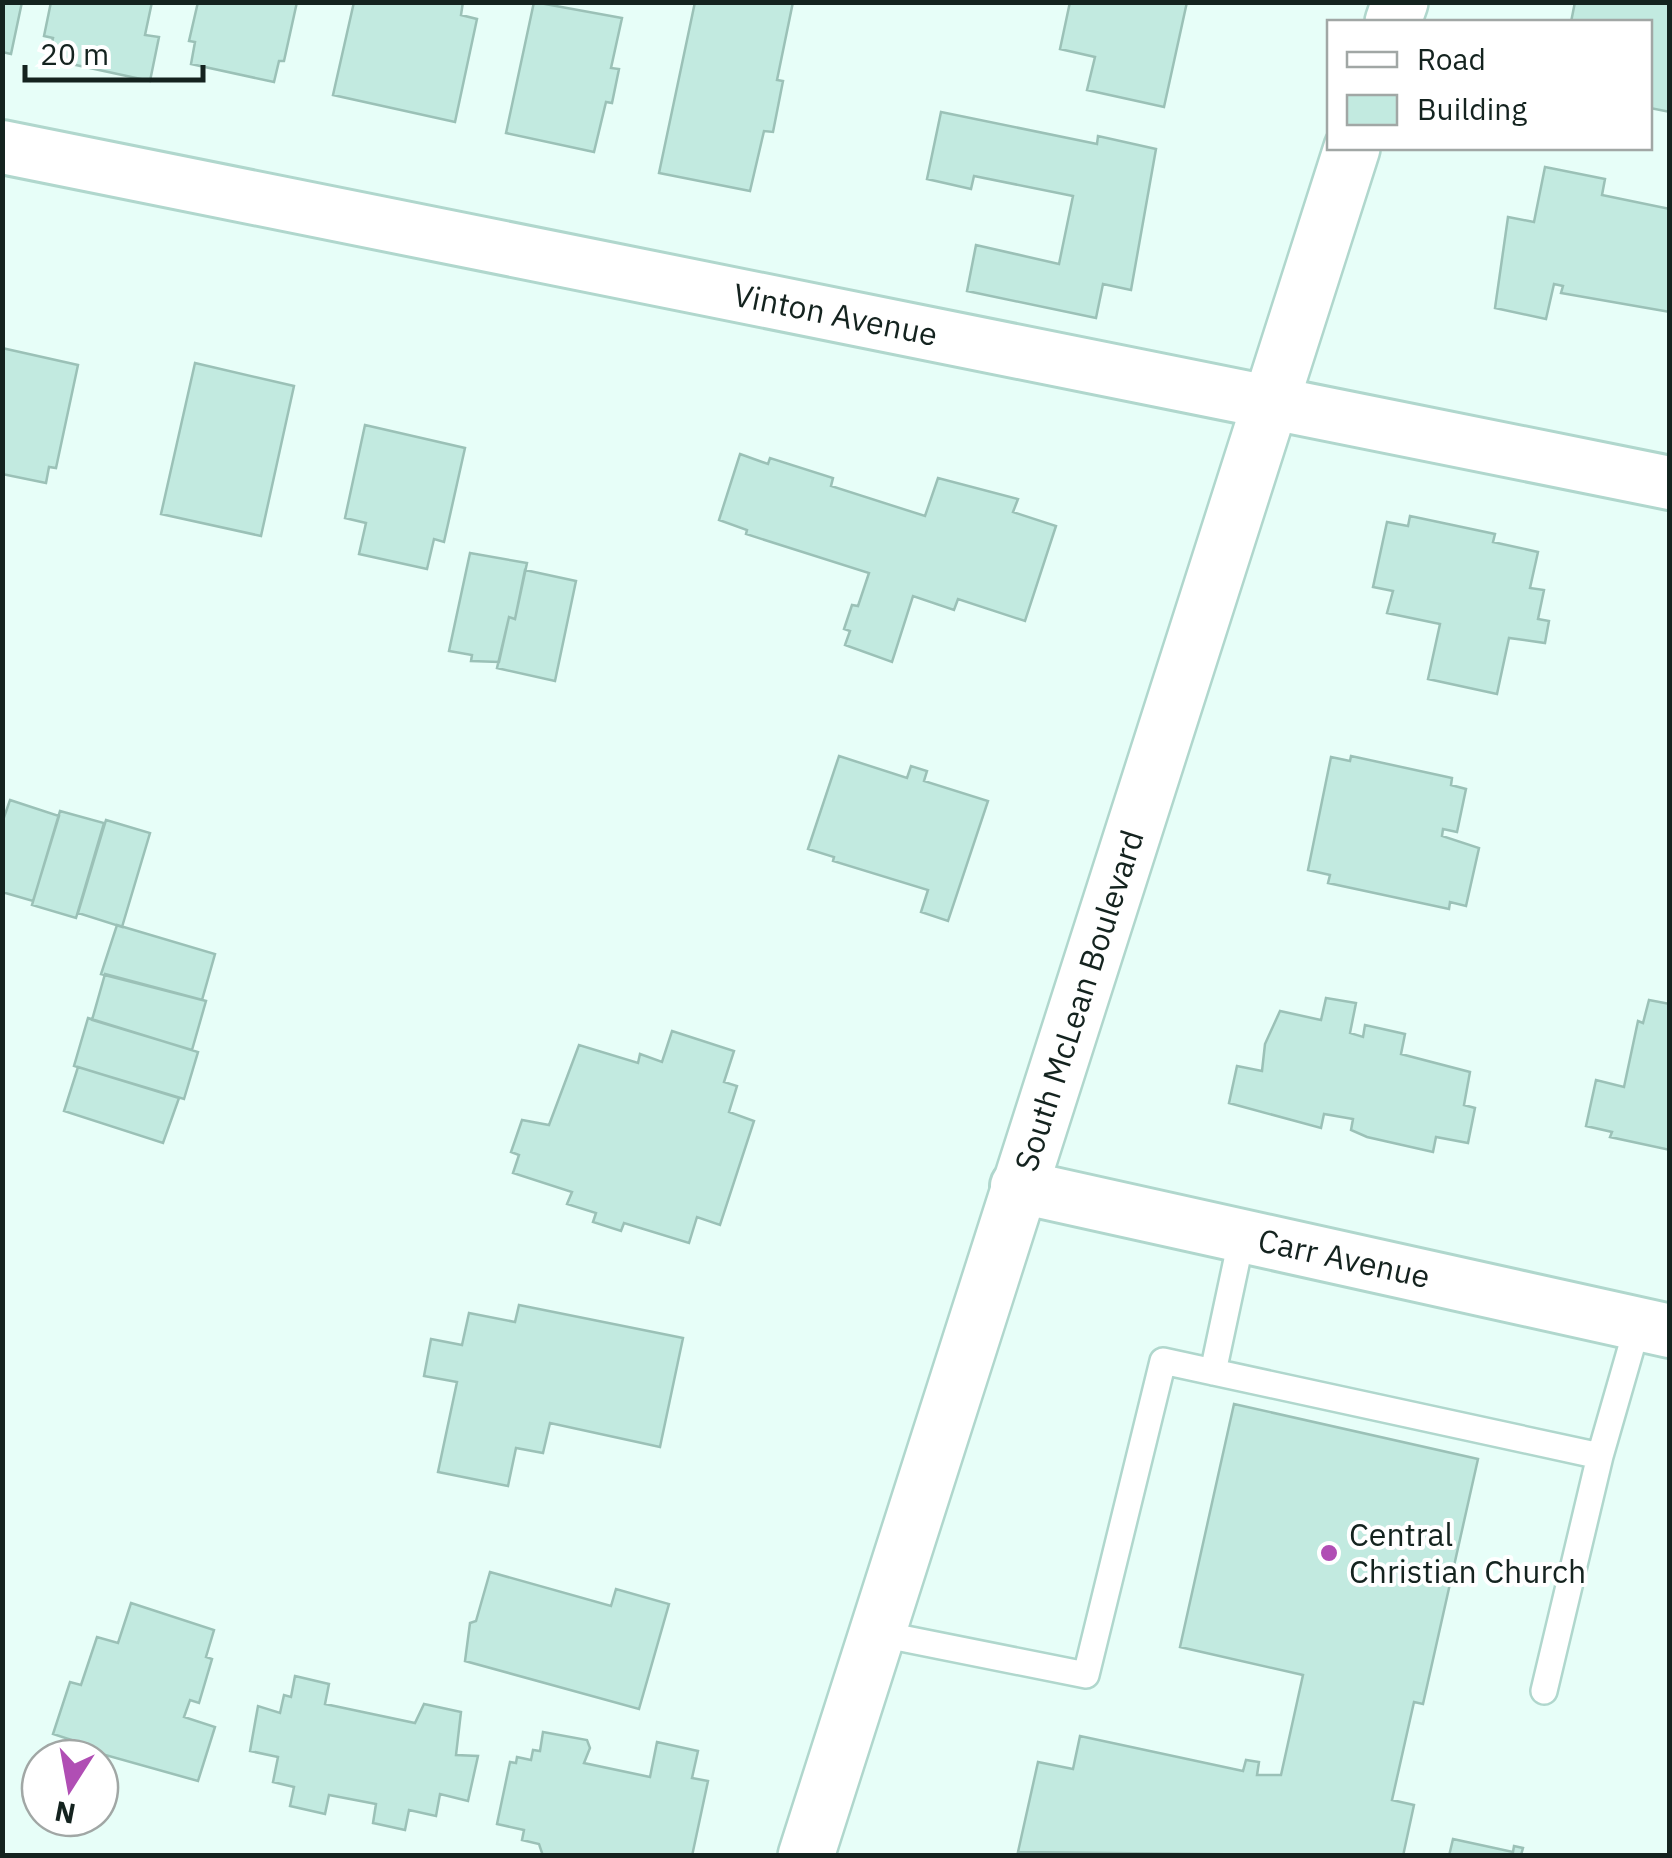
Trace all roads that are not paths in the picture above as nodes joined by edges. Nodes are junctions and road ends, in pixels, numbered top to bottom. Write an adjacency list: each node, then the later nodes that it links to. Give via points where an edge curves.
1 (2, 147): 3 (street, Vinton Avenue)
2 (1351, 150): 3 (main road, South McLean Boulevard)
3 (1268, 403): 4 (street, Vinton Avenue); 5 (main road, South McLean Boulevard)
4 (1670, 484)
5 (1016, 1186): 6 (street, Carr Avenue); 10 (main road, South McLean Boulevard)
6 (1242, 1236): 7 (street, Carr Avenue); 8 (lane)
7 (1654, 1327): 9 (lane)
8 (1214, 1372): 9 (lane); 10 (lane, via 1163,1361 1086,1675)
9 (1600, 1456): 11 (lane)
10 (876, 1632): 12 (main road, South McLean Boulevard)
11 (1544, 1691)
12 (806, 1856)

